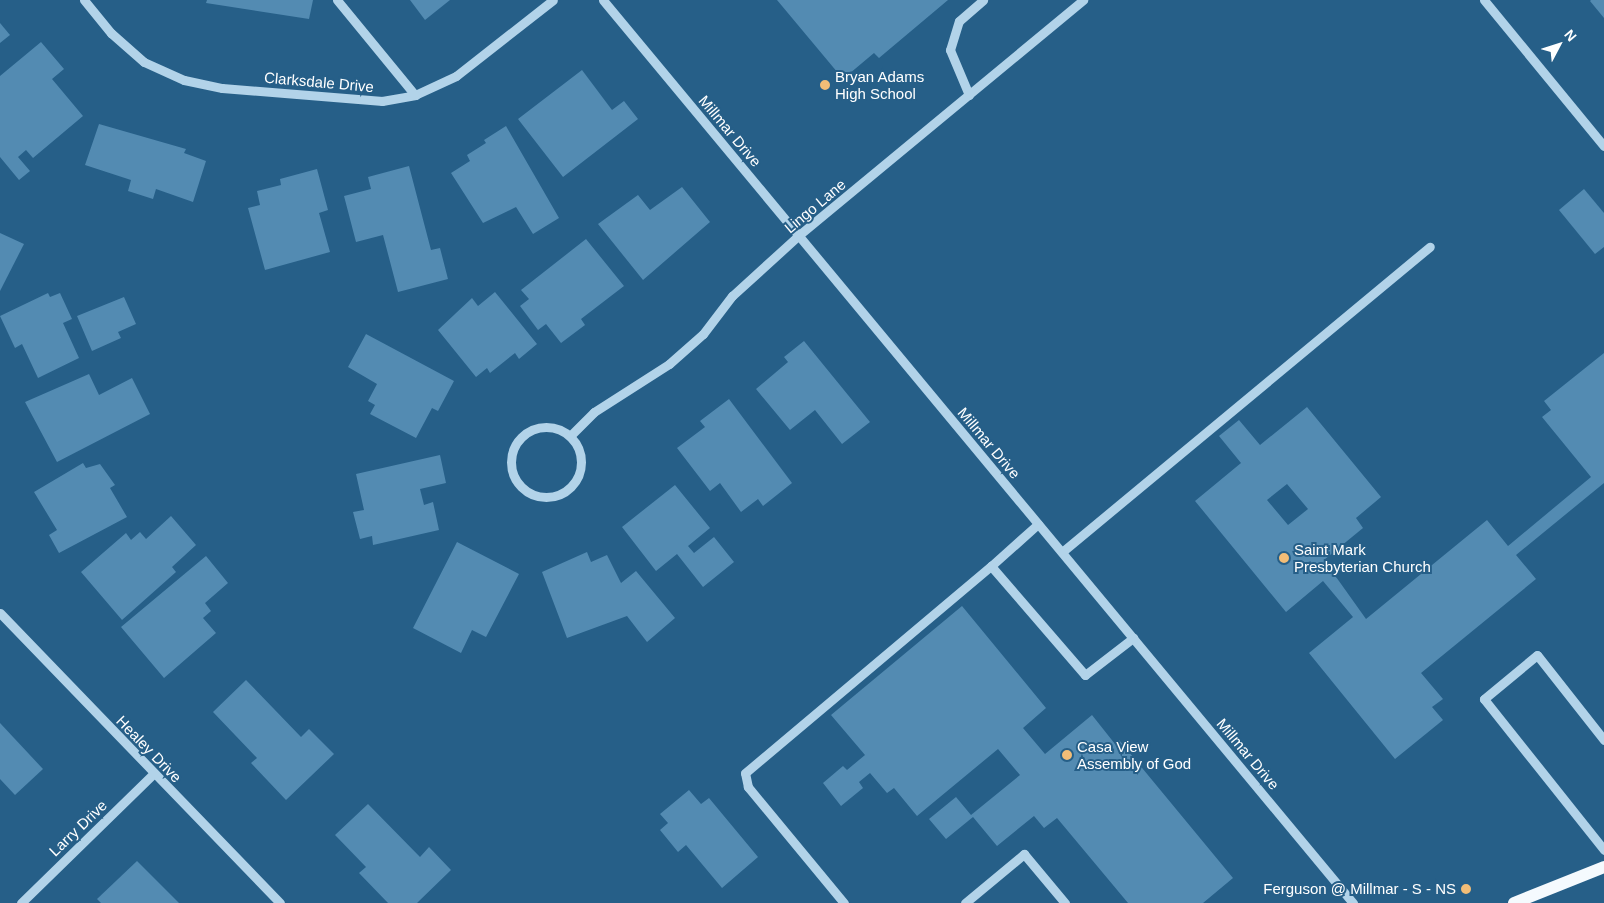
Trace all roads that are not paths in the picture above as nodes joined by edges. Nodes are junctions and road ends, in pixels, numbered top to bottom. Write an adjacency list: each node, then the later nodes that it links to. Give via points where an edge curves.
1 (84, 0): 8 (street, Clarksdale Drive, via 111,33 144,62 184,80 222,88 382,101)
2 (337, 0): 8 (street)
3 (553, 0): 8 (street, Clarksdale Drive, via 456,76)
4 (603, 0): 11 (street, Millmar Drive)
5 (983, 0): 9 (street, via 959,21 950,50)
6 (1083, 0): 9 (street, Lingo Lane)
7 (1484, 0): 10 (street)
8 (415, 95)
9 (969, 95): 11 (street, Lingo Lane)
10 (1604, 146)
11 (799, 236): 13 (street, Lingo Lane, via 732,296 703,334 669,364 594,412); 14 (street, Millmar Drive)
12 (1430, 247): 15 (street)
13 (570, 436): 13 (street, via 549,427 526,432 517,442 511,458 514,476 521,486 541,497 563,493 571,486 580,466 580,456)
14 (1038, 524): 15 (street, Millmar Drive); 16 (street)
15 (1062, 552): 18 (street, Millmar Drive)
16 (991, 566): 18 (street, via 1085,675); 25 (street, via 745,773 748,787)
17 (0, 613): 20 (street, Healey Drive)
18 (1133, 638): 28 (street, Millmar Drive)
19 (1604, 740): 21 (street, via 1537,655 1484,699)
20 (154, 773): 23 (street, Larry Drive); 24 (street, Healey Drive)
21 (1604, 850)
22 (1604, 867): 29 (main road)
23 (21, 903)
24 (280, 903)
25 (844, 903)
26 (965, 903): 27 (street, via 1024,854)
27 (1065, 903)
28 (1353, 903)
29 (1514, 903)

